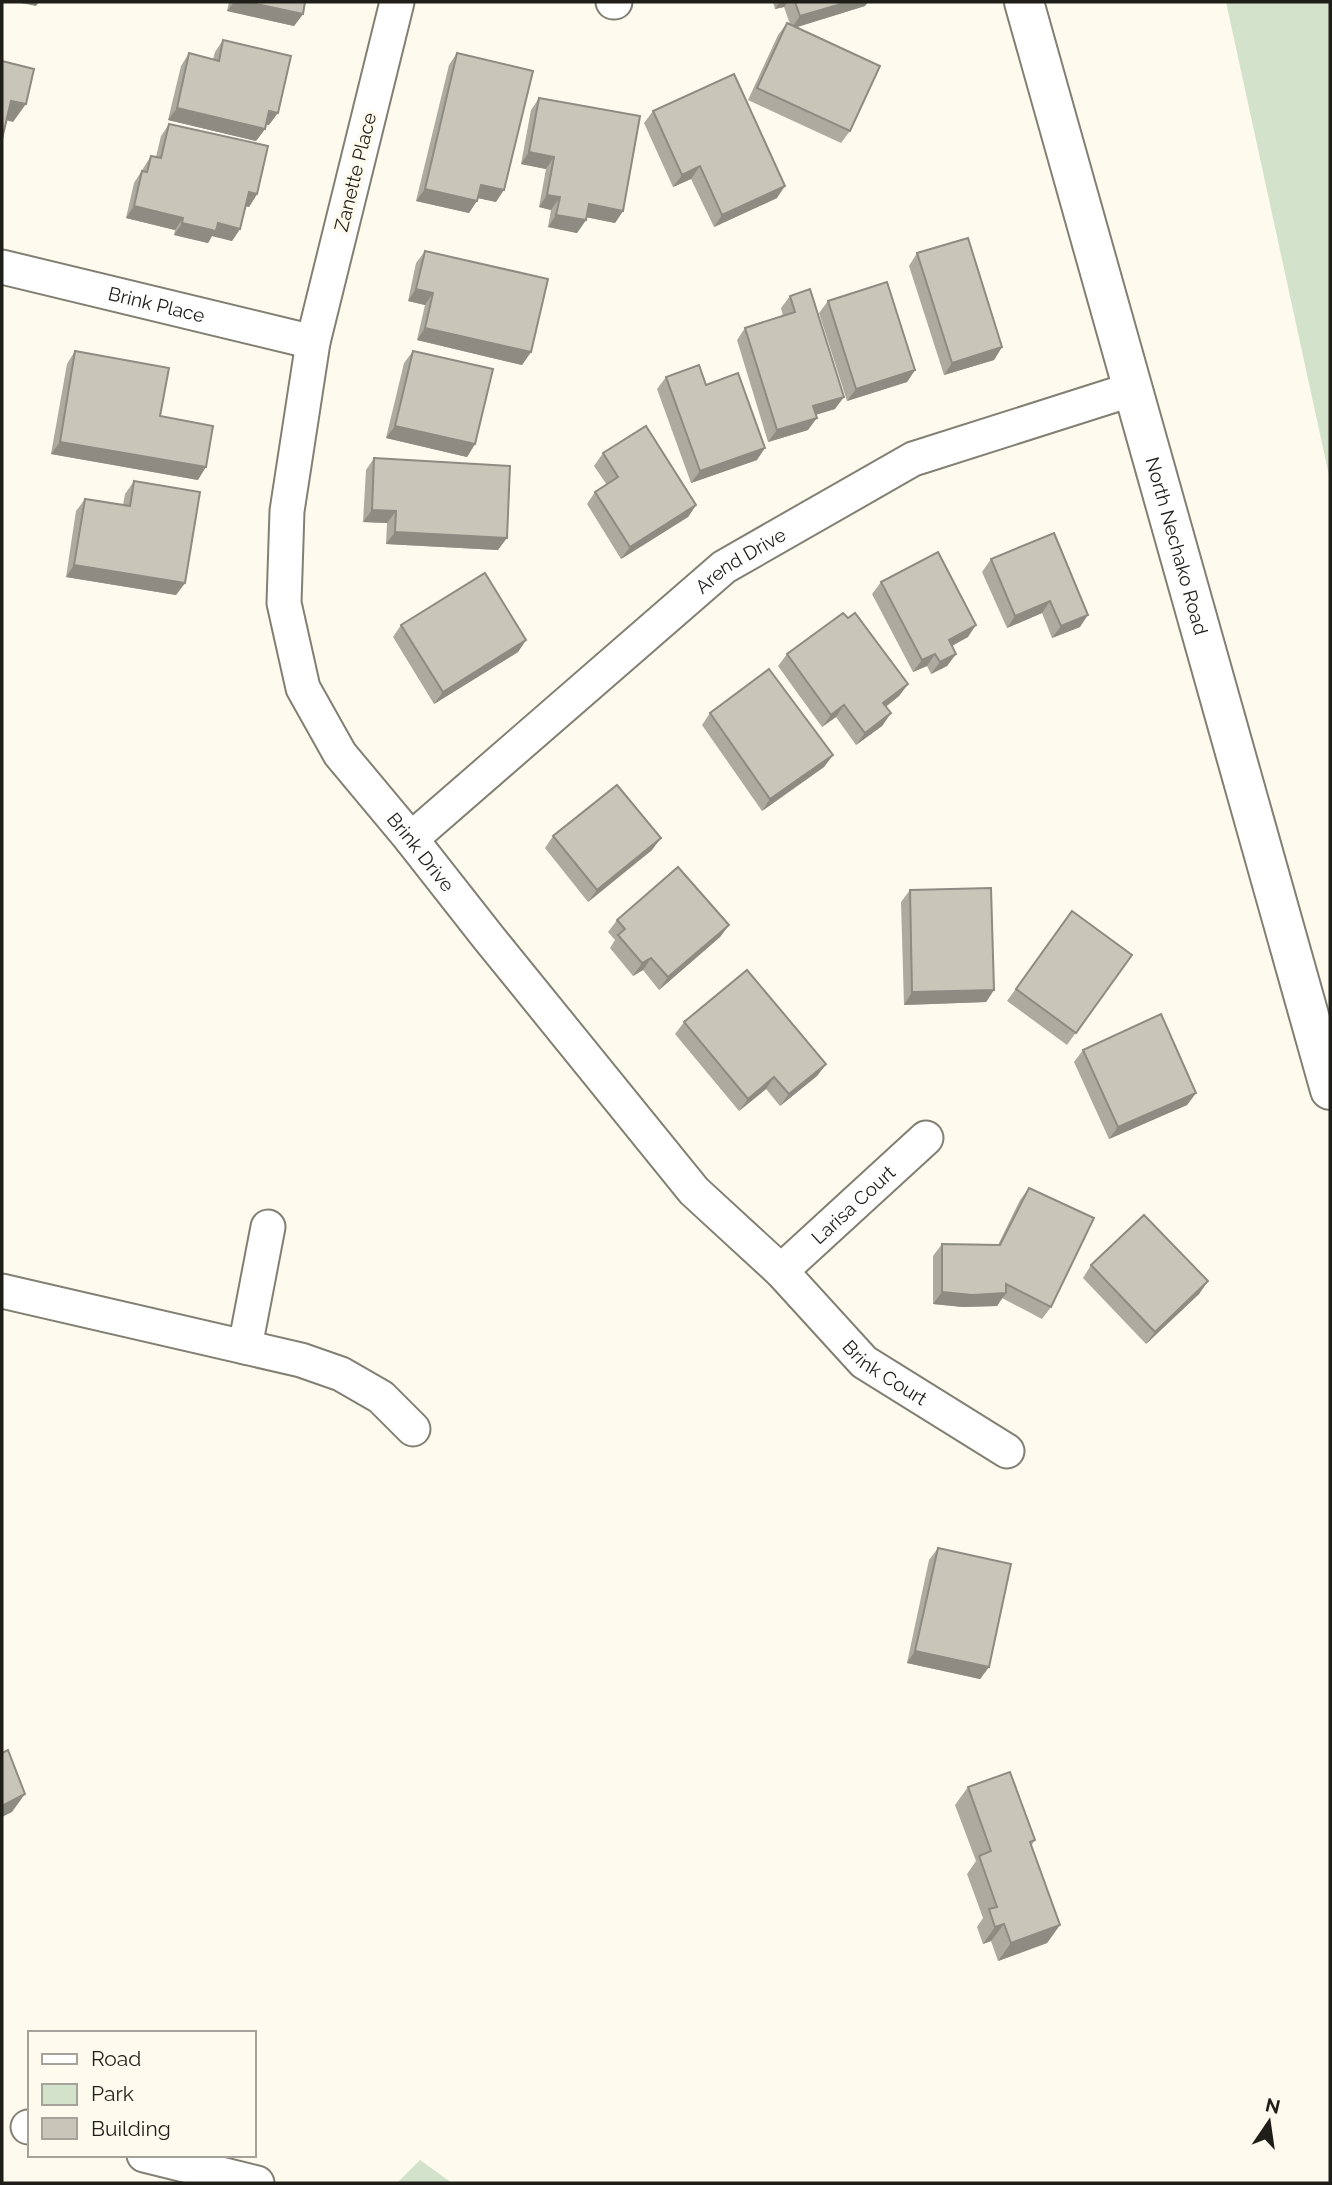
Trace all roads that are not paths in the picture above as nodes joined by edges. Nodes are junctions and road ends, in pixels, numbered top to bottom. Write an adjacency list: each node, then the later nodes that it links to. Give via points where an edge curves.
1 (397, 2): 4 (street, Zanette Place)
2 (1024, 2): 5 (main road, North Nechako Road)
3 (2, 267): 4 (street, Brink Place)
4 (313, 342): 6 (street, Brink Drive, via 287,511 284,603 303,688 340,754)
5 (1133, 389): 6 (street, Arend Drive, via 913,460 724,566); 7 (main road, North Nechako Road)
6 (411, 839): 10 (street, Brink Drive, via 694,1191)
7 (1330, 1090)
8 (926, 1138): 10 (street, Larisa Court)
9 (268, 1227): 12 (street)
10 (781, 1271): 14 (street, Brink Court, via 864,1362)
11 (2, 1291): 12 (street)
12 (245, 1347): 13 (street, via 341,1374 381,1397)
13 (413, 1429)
14 (1007, 1451)
15 (152, 2157): 16 (street)
16 (257, 2183)

